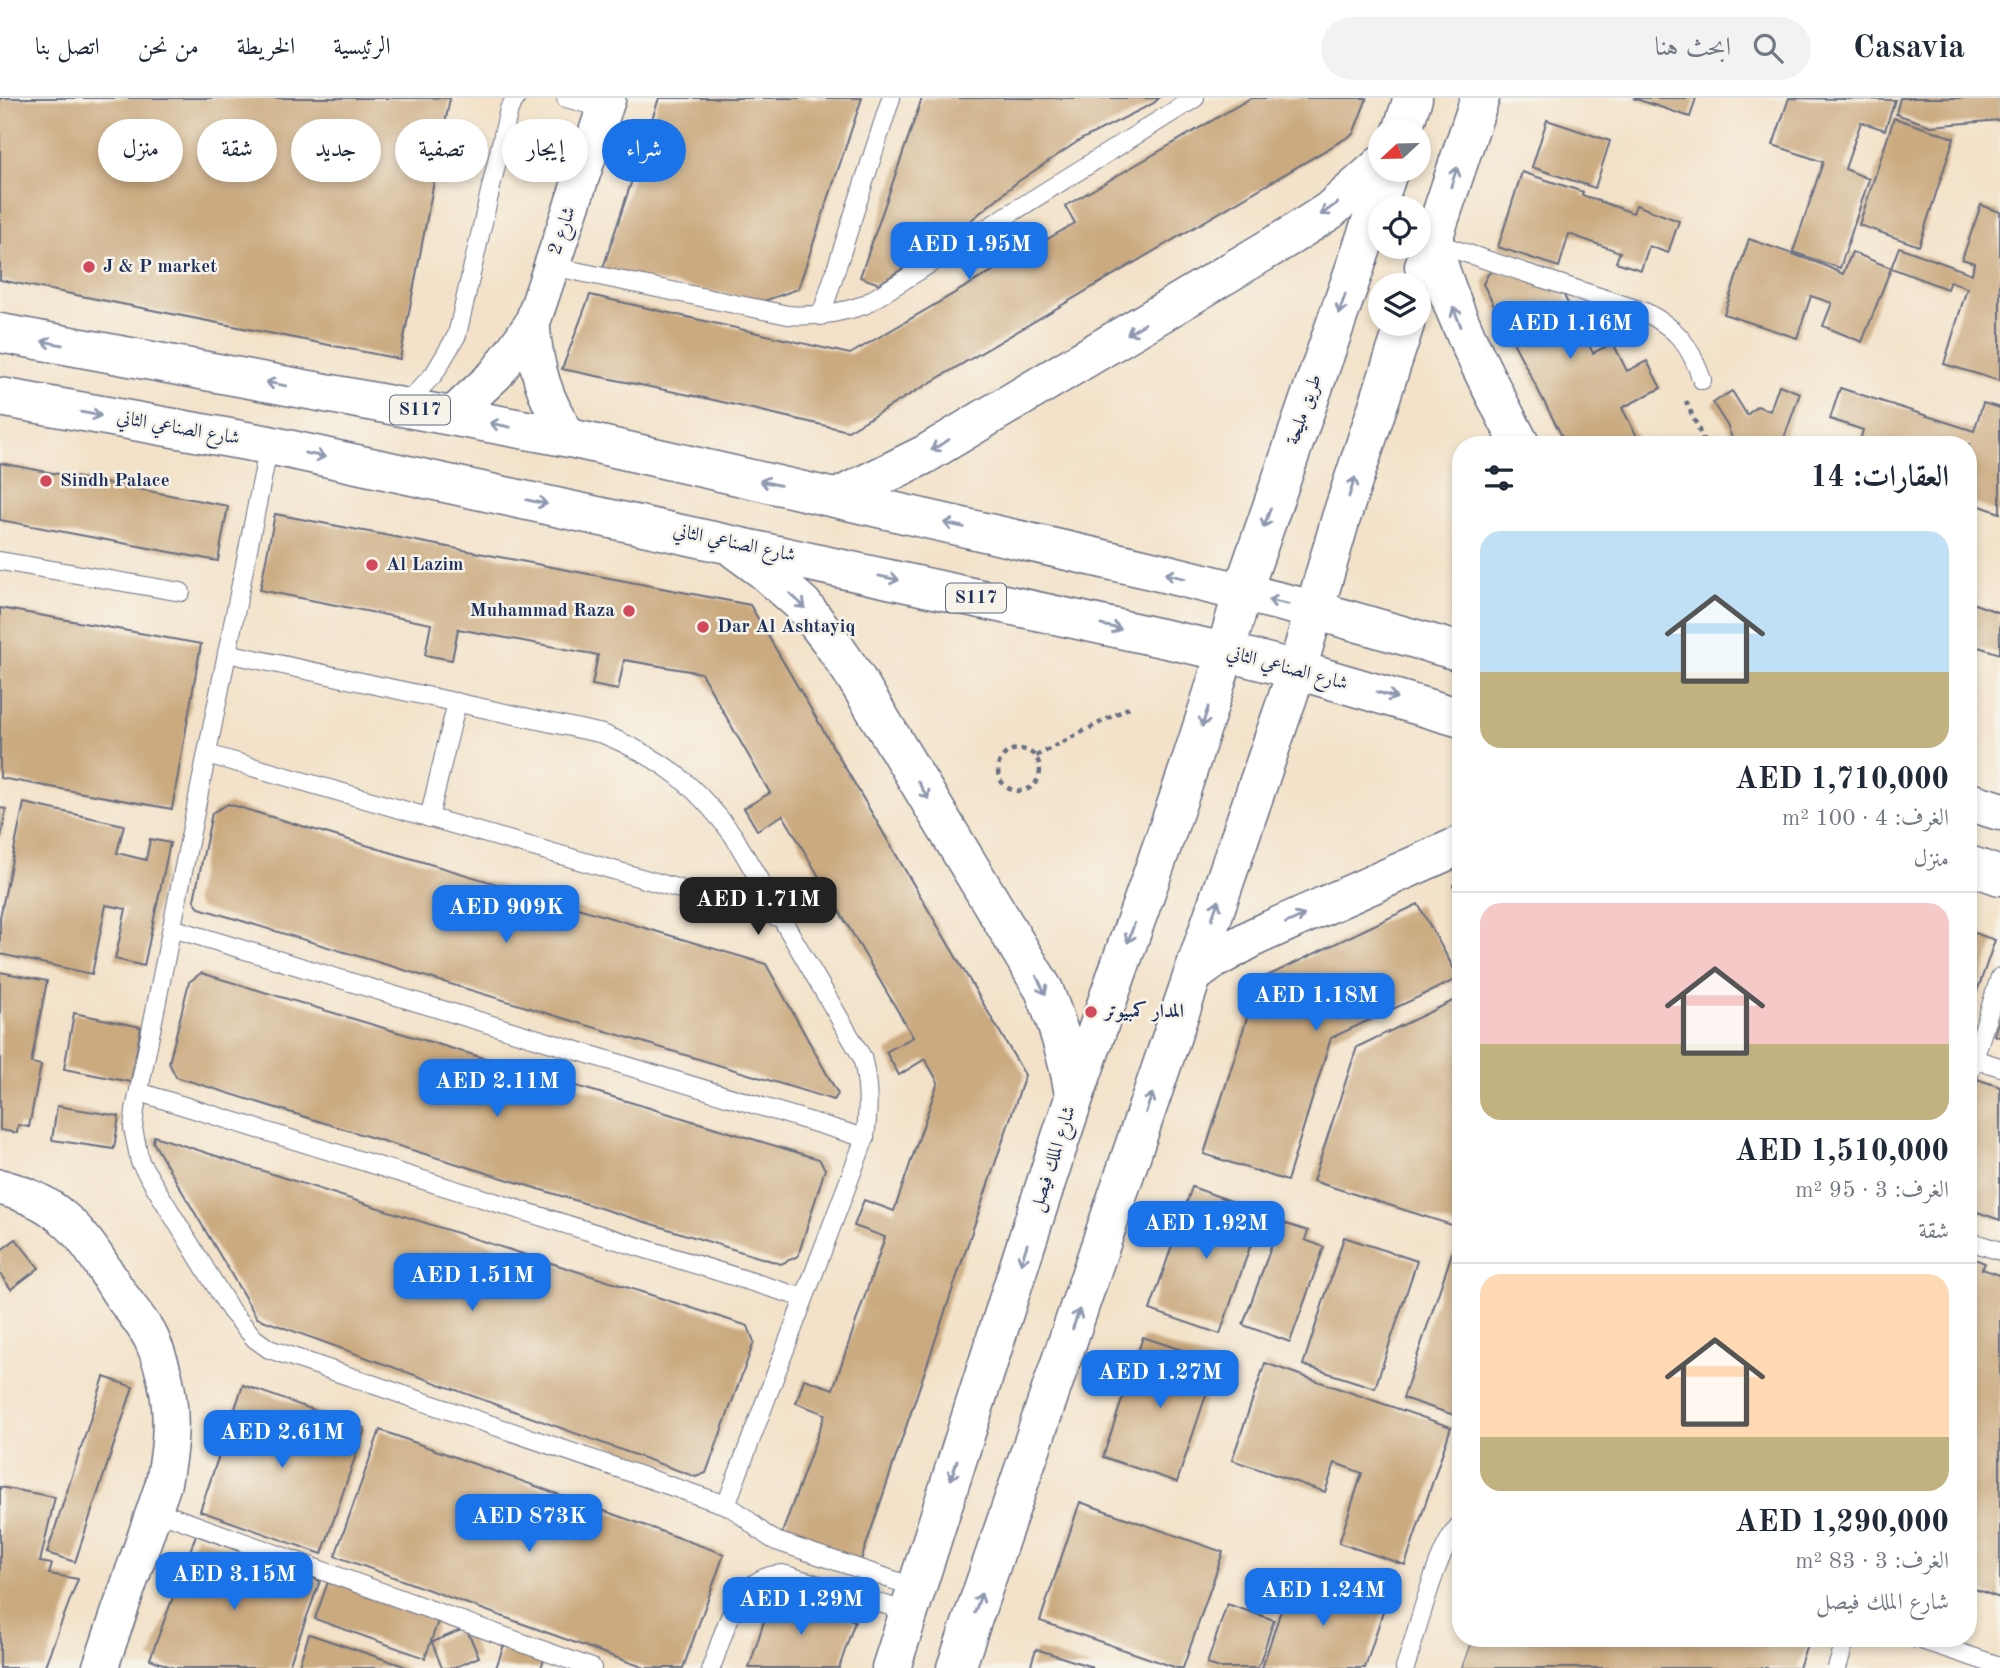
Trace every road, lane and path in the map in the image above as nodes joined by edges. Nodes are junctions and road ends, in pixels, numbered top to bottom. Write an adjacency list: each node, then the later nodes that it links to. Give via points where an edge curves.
1 (516, 98): 20 (lane, via 509,109 457,335 434,374)
2 (566, 98): 7 (lane)
3 (891, 98): 14 (lane)
4 (1195, 98): 14 (lane, via 864,305)
5 (1413, 98): 8 (main road)
6 (1479, 98): 11 (main road, one-way to 6)
7 (607, 103): 12 (street, شارع 2)
8 (1406, 119)
9 (1368, 176): 26 (main road, one-way to 26, via 1329,211 1290,236 924,455)
10 (1385, 182): 30 (main road, طريق مليحة, one-way to 30)
11 (1432, 242): 13 (main road); 18 (lane, via 1645,312 1682,338); 22 (main road, one-way to 11, via 1459,323)
12 (551, 266): 14 (lane, via 788,315); 15 (street, شارع 2)
13 (1422, 273)
14 (821, 316)
15 (532, 324): 21 (street, شارع 2, via 496,374); 24 (street, شارع 2, via 538,376 556,419)
16 (0, 333): 20 (main road, S117, one-way to 16)
17 (1401, 336): 31 (main road, one-way to 17)
18 (1702, 380): 23 (path, via 1685,398)
19 (0, 397): 25 (main road, شارع الصناعي الثاني / S117, one-way to 25)
20 (403, 407): 21 (main road, S117)
21 (451, 416): 24 (main road, S117, one-way to 21)
22 (1516, 436)
23 (1702, 436)
24 (570, 438): 26 (main road, S117, one-way to 24)
25 (269, 446): 27 (main road, شارع الصناعي الثاني / S117, one-way to 27); 34 (lane)
26 (837, 498): 30 (main road, S117, one-way to 26)
27 (726, 542): 33 (main road, شارع الصناعي الثاني / S117, one-way to 33); 55 (main road, one-way to 55, via 803,605 854,675 1044,990 1065,1048)
28 (0, 561): 29 (lane)
29 (181, 592)
30 (1242, 593): 31 (main road, S117, one-way to 30); 33 (main road, طريق مليحة)
31 (1314, 610): 32 (main road, S117); 35 (main road)
32 (1452, 649)
33 (1226, 652): 35 (main road, شارع الصناعي الثاني / S117); 55 (main road, شارع الملك فيصل, one-way to 55)
34 (227, 653): 36 (lane); 39 (lane)
35 (1297, 670): 38 (main road, شارع الصناعي الثاني / S117, one-way to 38); 49 (main road, one-way to 35)
36 (457, 702): 43 (lane); 47 (lane, via 603,734 641,750 708,802 733,835)
37 (1132, 706): 40 (path)
38 (1452, 715)
39 (207, 754): 43 (lane); 48 (lane)
40 (1036, 756): 40 (path, via 1018,748 1008,751 998,768 1000,779 1013,790 1031,788 1041,773)
41 (1977, 804): 42 (main road)
42 (2000, 811)
43 (429, 818): 47 (lane)
44 (1452, 849): 49 (main road, one-way to 44, via 1256,936)
45 (1977, 868): 46 (main road)
46 (2000, 876)
47 (781, 918): 56 (lane, via 862,1057 869,1097)
48 (172, 928): 54 (lane); 56 (lane)
49 (1193, 975): 72 (main road, one-way to 49)
50 (2000, 977): 51 (lane)
51 (1977, 1048)
52 (1977, 1067): 53 (lane)
53 (2000, 1067)
54 (139, 1092): 60 (lane); 61 (lane, via 133,1128 140,1162 231,1311 269,1349)
55 (1075, 1096): 64 (main road, شارع الملك فيصل, one-way to 64)
56 (865, 1138): 60 (lane)
57 (0, 1187): 62 (street, via 44,1203 63,1217 150,1338 162,1365 171,1425 169,1455)
58 (1977, 1244): 59 (lane)
59 (2000, 1251)
60 (804, 1298): 61 (lane)
61 (726, 1505): 64 (lane, via 776,1541)
62 (154, 1510): 68 (street); 69 (lane)
63 (1452, 1534): 73 (lane)
64 (913, 1600): 70 (lane, via 773,1574 754,1582 740,1597); 71 (main road, شارع الملك فيصل)
65 (1843, 1647): 74 (lane)
66 (1942, 1647): 67 (lane)
67 (2000, 1666)
68 (100, 1668)
69 (592, 1668)
70 (711, 1668)
71 (891, 1668)
72 (956, 1668)
73 (1405, 1668)
74 (1837, 1668)

